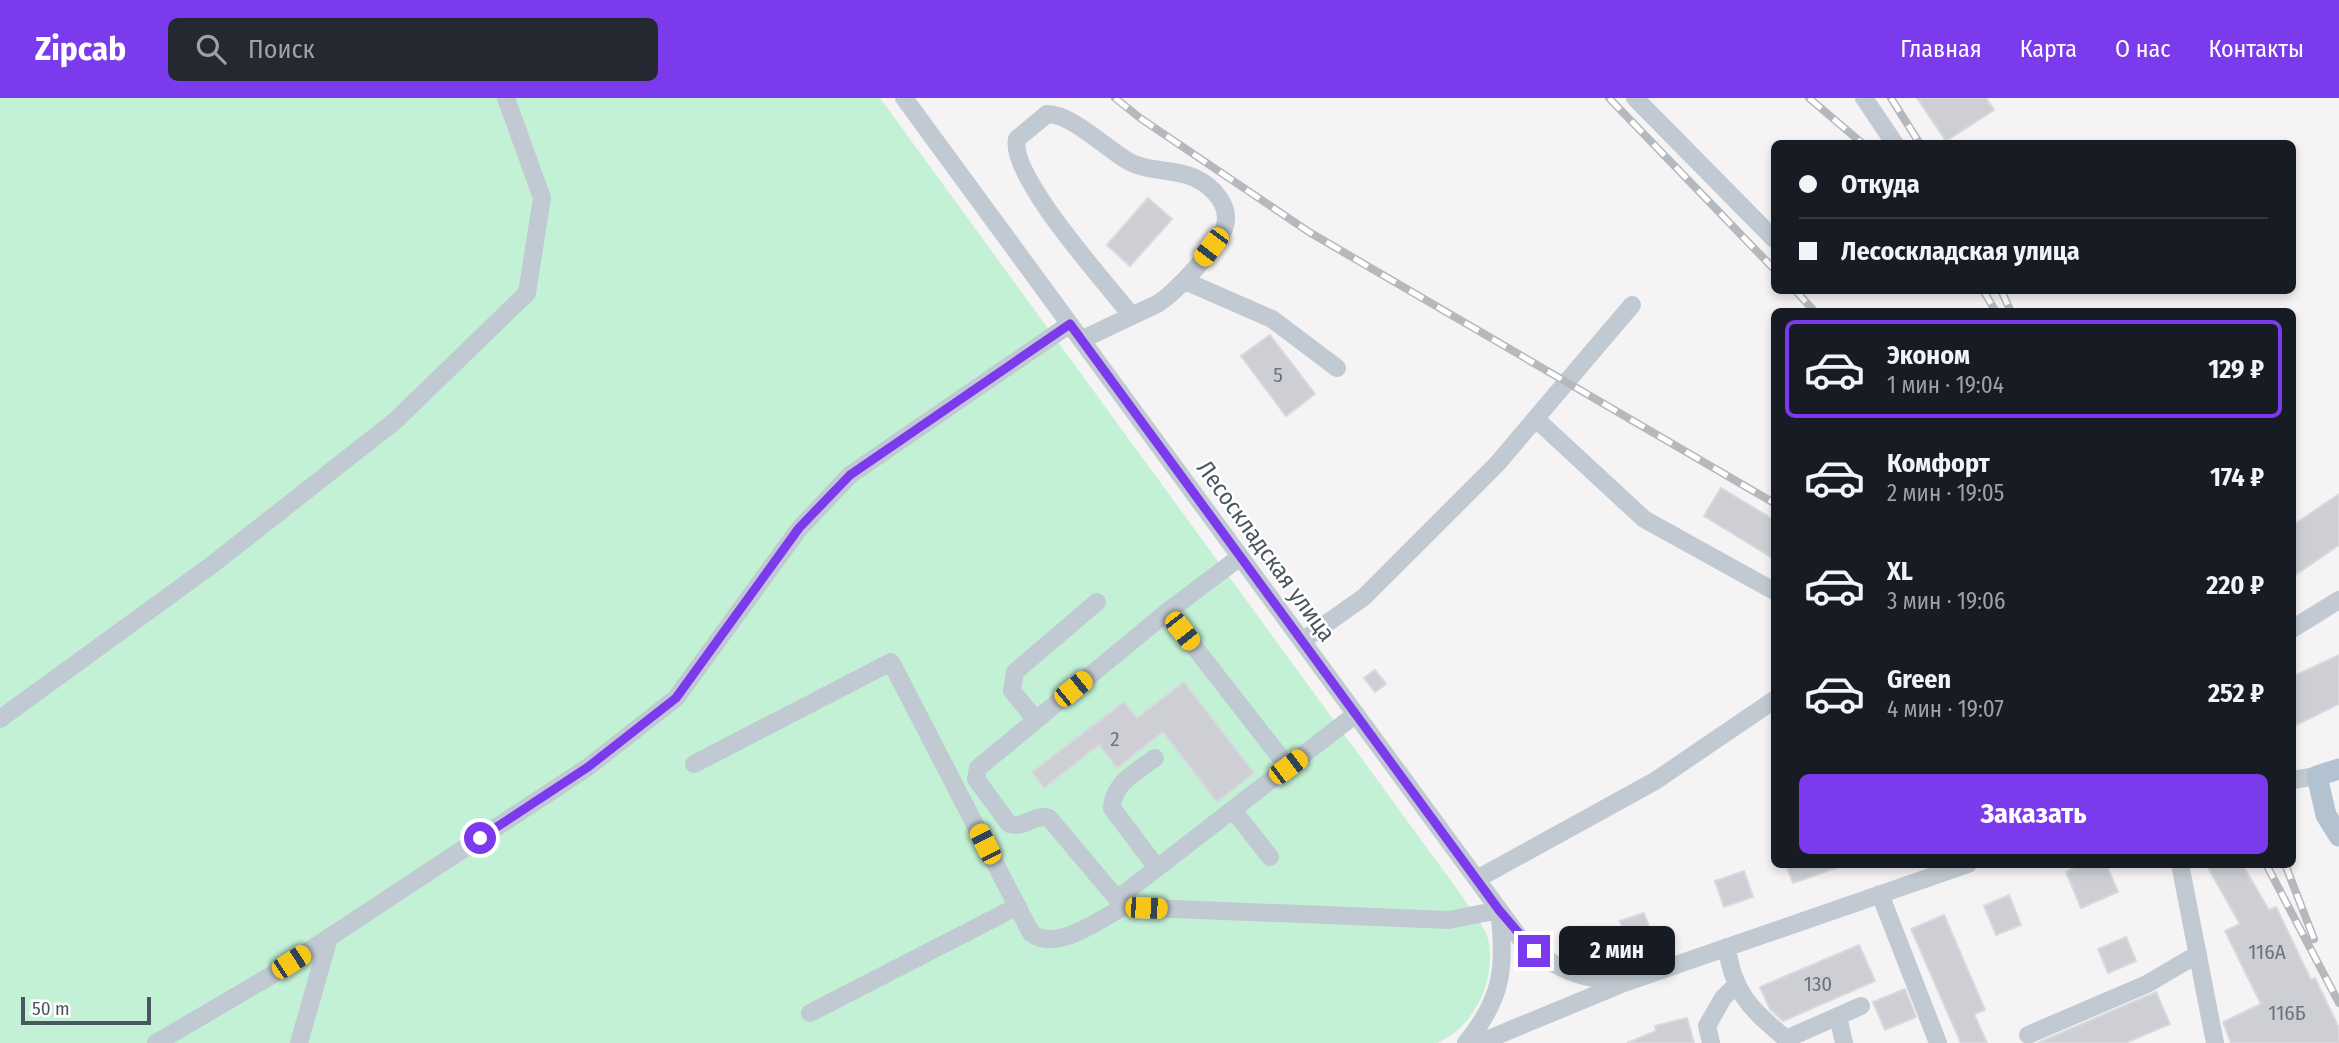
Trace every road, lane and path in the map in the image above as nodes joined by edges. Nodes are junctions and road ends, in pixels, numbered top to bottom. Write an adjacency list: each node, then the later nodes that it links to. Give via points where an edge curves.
1 (506, 98): 23 (street, via 542,198 527,293 395,421 213,564)
2 (904, 98): 10 (street, Лесоскладская улица)
3 (1634, 98): 6 (street)
4 (1864, 98): 5 (street)
5 (1892, 140)
6 (1771, 236)
7 (1185, 281): 9 (street, via 1157,304); 9 (street, via 1224,229 1220,198 1195,177 1127,161 1054,113 1038,118 1017,139 1016,155 1036,195); 12 (street, via 1272,318)
8 (1632, 305): 13 (street)
9 (1132, 316): 11 (street)
10 (1070, 324): 11 (street, Лесоскладская улица); 42 (street, via 850,475 799,528 676,698 588,767)
11 (1082, 340): 14 (street, Лесоскладская улица)
12 (1337, 368)
13 (1536, 418): 15 (street, via 1644,519); 20 (street, via 1497,464 1364,597)
14 (1240, 557): 18 (street); 20 (street, Лесоскладская улица)
15 (1771, 589)
16 (2339, 600): 19 (street)
17 (1097, 602): 24 (street, via 1015,671 1012,691)
18 (1167, 612): 24 (street); 27 (street)
19 (2296, 627)
20 (1302, 641): 22 (street, Лесоскладская улица)
21 (1771, 702): 37 (street, via 1655,781)
22 (1356, 715): 27 (street); 37 (street, Лесоскладская улица)
23 (0, 719)
24 (1036, 720): 39 (street, via 978,768 975,779 1009,824 1023,826 1038,817 1049,818)
25 (1155, 758): 34 (street, via 1118,786 1111,808)
26 (694, 764): 40 (street, via 891,662)
27 (1288, 767): 31 (street)
28 (2339, 769): 29 (main road)
29 (2316, 776): 30 (street); 32 (main road, via 2326,815)
30 (2296, 779)
31 (1233, 810): 33 (street); 34 (street)
32 (2339, 836)
33 (1270, 857)
34 (1157, 868): 39 (street)
35 (1956, 868): 38 (street)
36 (2181, 868): 44 (street)
37 (1477, 879): 41 (street, Лесоскладская улица)
38 (1880, 894): 43 (street); 59 (street)
39 (1120, 903): 40 (street, via 1052,941 1031,933); 41 (street, via 1449,920)
40 (1018, 906): 48 (street)
41 (1499, 910): 45 (street, Лесоскладская улица, via 1522,941 1545,961 1589,979); 55 (street, via 1504,956 1498,992 1484,1021)
42 (328, 938): 53 (street); 54 (street)
43 (1727, 947): 45 (street); 46 (street, via 1729,968)
44 (2198, 954): 50 (street, via 2147,984); 52 (street)
45 (1624, 983): 56 (street)
46 (1737, 984): 51 (street, via 1762,1021); 57 (street, via 1707,1026)
47 (1861, 1006): 49 (street)
48 (810, 1013)
49 (1839, 1016): 51 (street); 58 (street)
50 (2028, 1035)
51 (1788, 1041)
52 (2213, 1042)
53 (156, 1043)
54 (299, 1043)
55 (1466, 1043)
56 (1479, 1043)
57 (1711, 1043)
58 (1844, 1043)
59 (1938, 1043)

